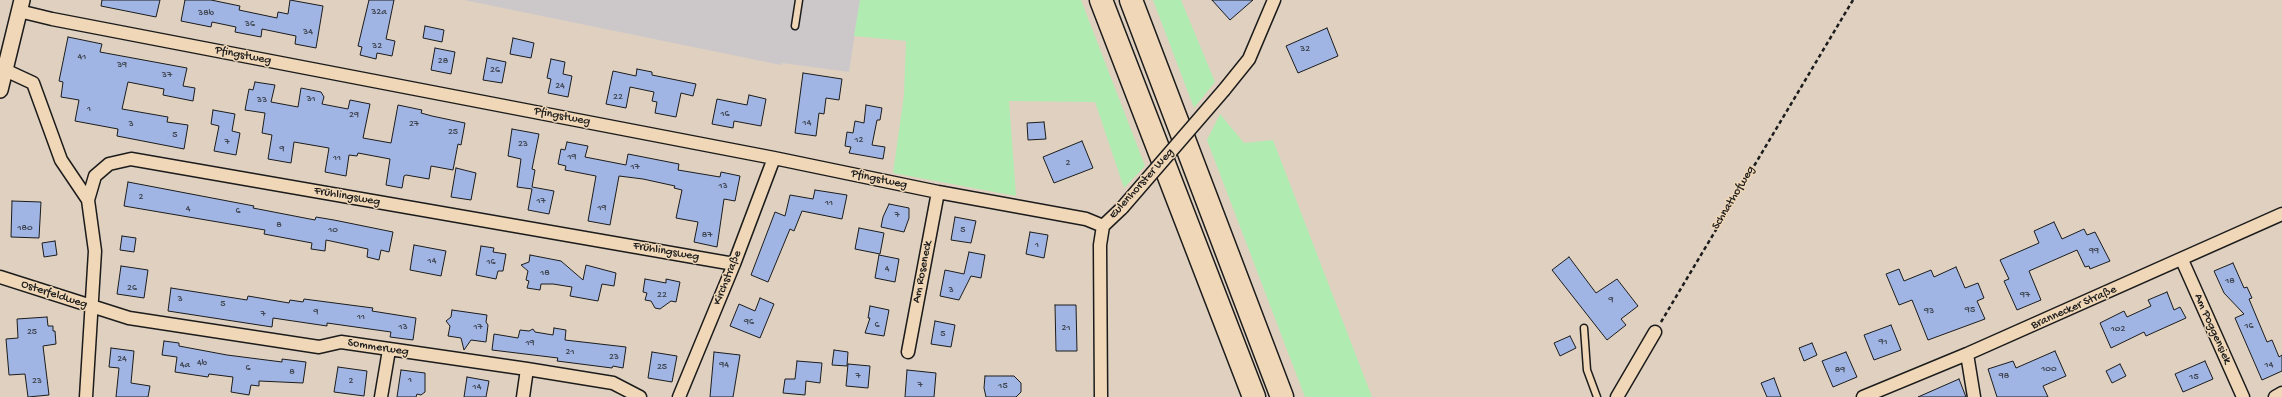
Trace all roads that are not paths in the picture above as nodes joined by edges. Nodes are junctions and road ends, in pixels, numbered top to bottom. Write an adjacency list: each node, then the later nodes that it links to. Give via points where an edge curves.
1 (799, 0): 6 (lane)
2 (1102, 0): 31 (highway)
3 (1130, 0): 32 (highway)
4 (1274, 0): 13 (street, Eulenhorster Weg, bridge, via 1249,60)
5 (20, 5): 7 (street); 9 (street, Pfingstweg, via 52,19)
6 (795, 26)
7 (5, 70): 8 (street); 11 (street, via 34,83 61,160)
8 (0, 90)
9 (774, 158): 10 (street, Pfingstweg); 15 (street, Kirchstraße)
10 (938, 192): 13 (street, Pfingstweg, via 1086,219); 21 (street, Am Roseneck)
11 (88, 200): 15 (street, Frühlingsweg, via 95,176 109,164 131,159); 17 (street, Frühlingsweg, via 95,251)
12 (2282, 214): 14 (street, Brannecker Straße)
13 (1104, 226): 30 (street, Eulenhorster Weg, via 1100,245)
14 (2182, 260): 22 (street, Brannecker Straße); 37 (street, Am Poggensiek)
15 (734, 264): 29 (street, Kirchstraße)
16 (0, 277): 17 (street, Osterfeldweg)
17 (92, 306): 20 (street, Sommerweg, via 129,318 319,347 341,342); 25 (street, Osterfeldweg)
18 (1584, 328): 33 (lane, via 1587,370)
19 (1655, 332): 34 (street)
20 (389, 350): 23 (street, Sommerweg); 26 (street)
21 (908, 352)
22 (1967, 354): 35 (street, Brannecker Straße); 36 (street)
23 (527, 369): 27 (street); 28 (street, Sommerweg, via 613,383)
24 (2282, 394): 38 (street)
25 (86, 397)
26 (381, 397)
27 (523, 397)
28 (640, 397)
29 (679, 397)
30 (1101, 397)
31 (1254, 397)
32 (1282, 397)
33 (1597, 397)
34 (1617, 397)
35 (1863, 397)
36 (1974, 397)
37 (2243, 397)
38 (2275, 397)

